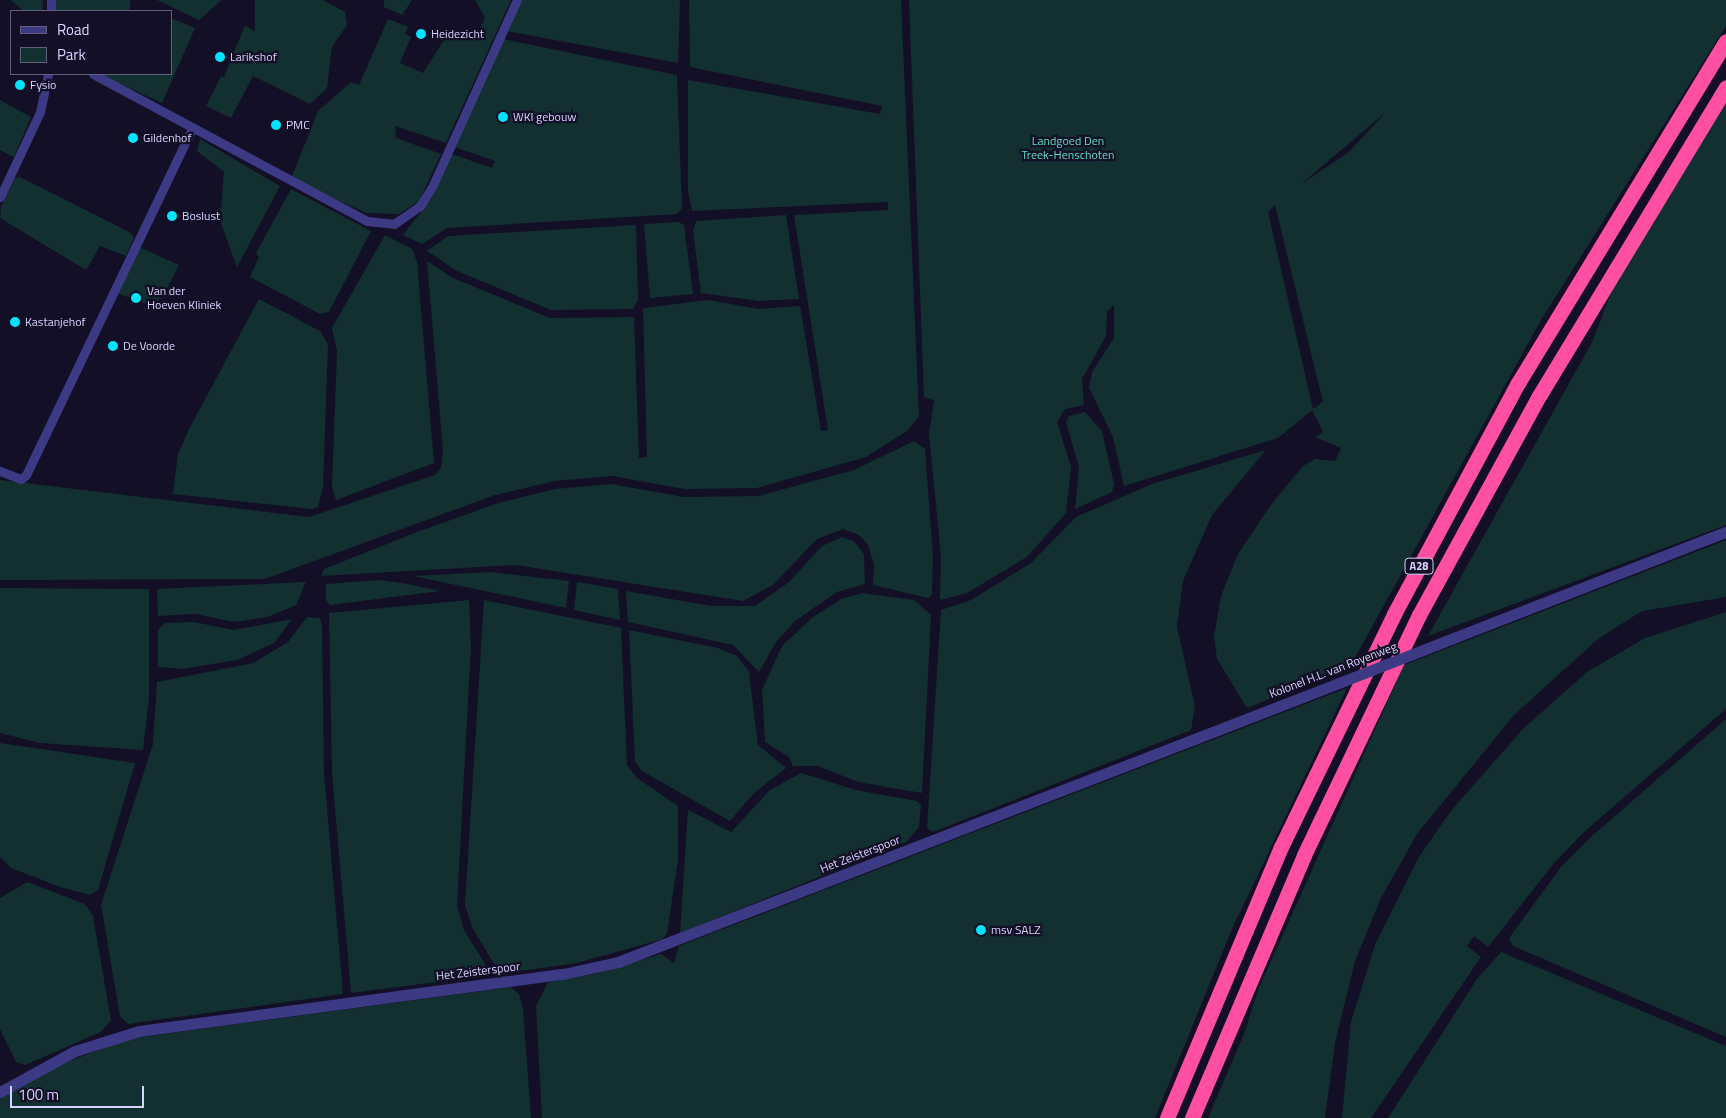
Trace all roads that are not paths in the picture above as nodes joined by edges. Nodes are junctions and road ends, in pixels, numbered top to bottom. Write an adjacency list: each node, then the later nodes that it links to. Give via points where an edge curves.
1 (517, 0): 6 (street, via 432,187 420,206 394,224 367,221)
2 (1726, 42): 12 (highway, A28, via 1518,383 1398,606 1281,847)
3 (48, 75): 7 (street, via 40,112)
4 (95, 75): 6 (street)
5 (1726, 86): 13 (highway, A28, via 1538,396 1419,615 1304,855)
6 (191, 130): 8 (street, via 26,475 21,479)
7 (0, 197)
8 (0, 471)
9 (1726, 532): 10 (street, Kolonel H.L. van Royenweg, bridge)
10 (951, 834): 11 (street, Het Zeisterspoor, via 618,962 563,974 138,1031 75,1051)
11 (0, 1092)
12 (1167, 1118)
13 (1192, 1118)

